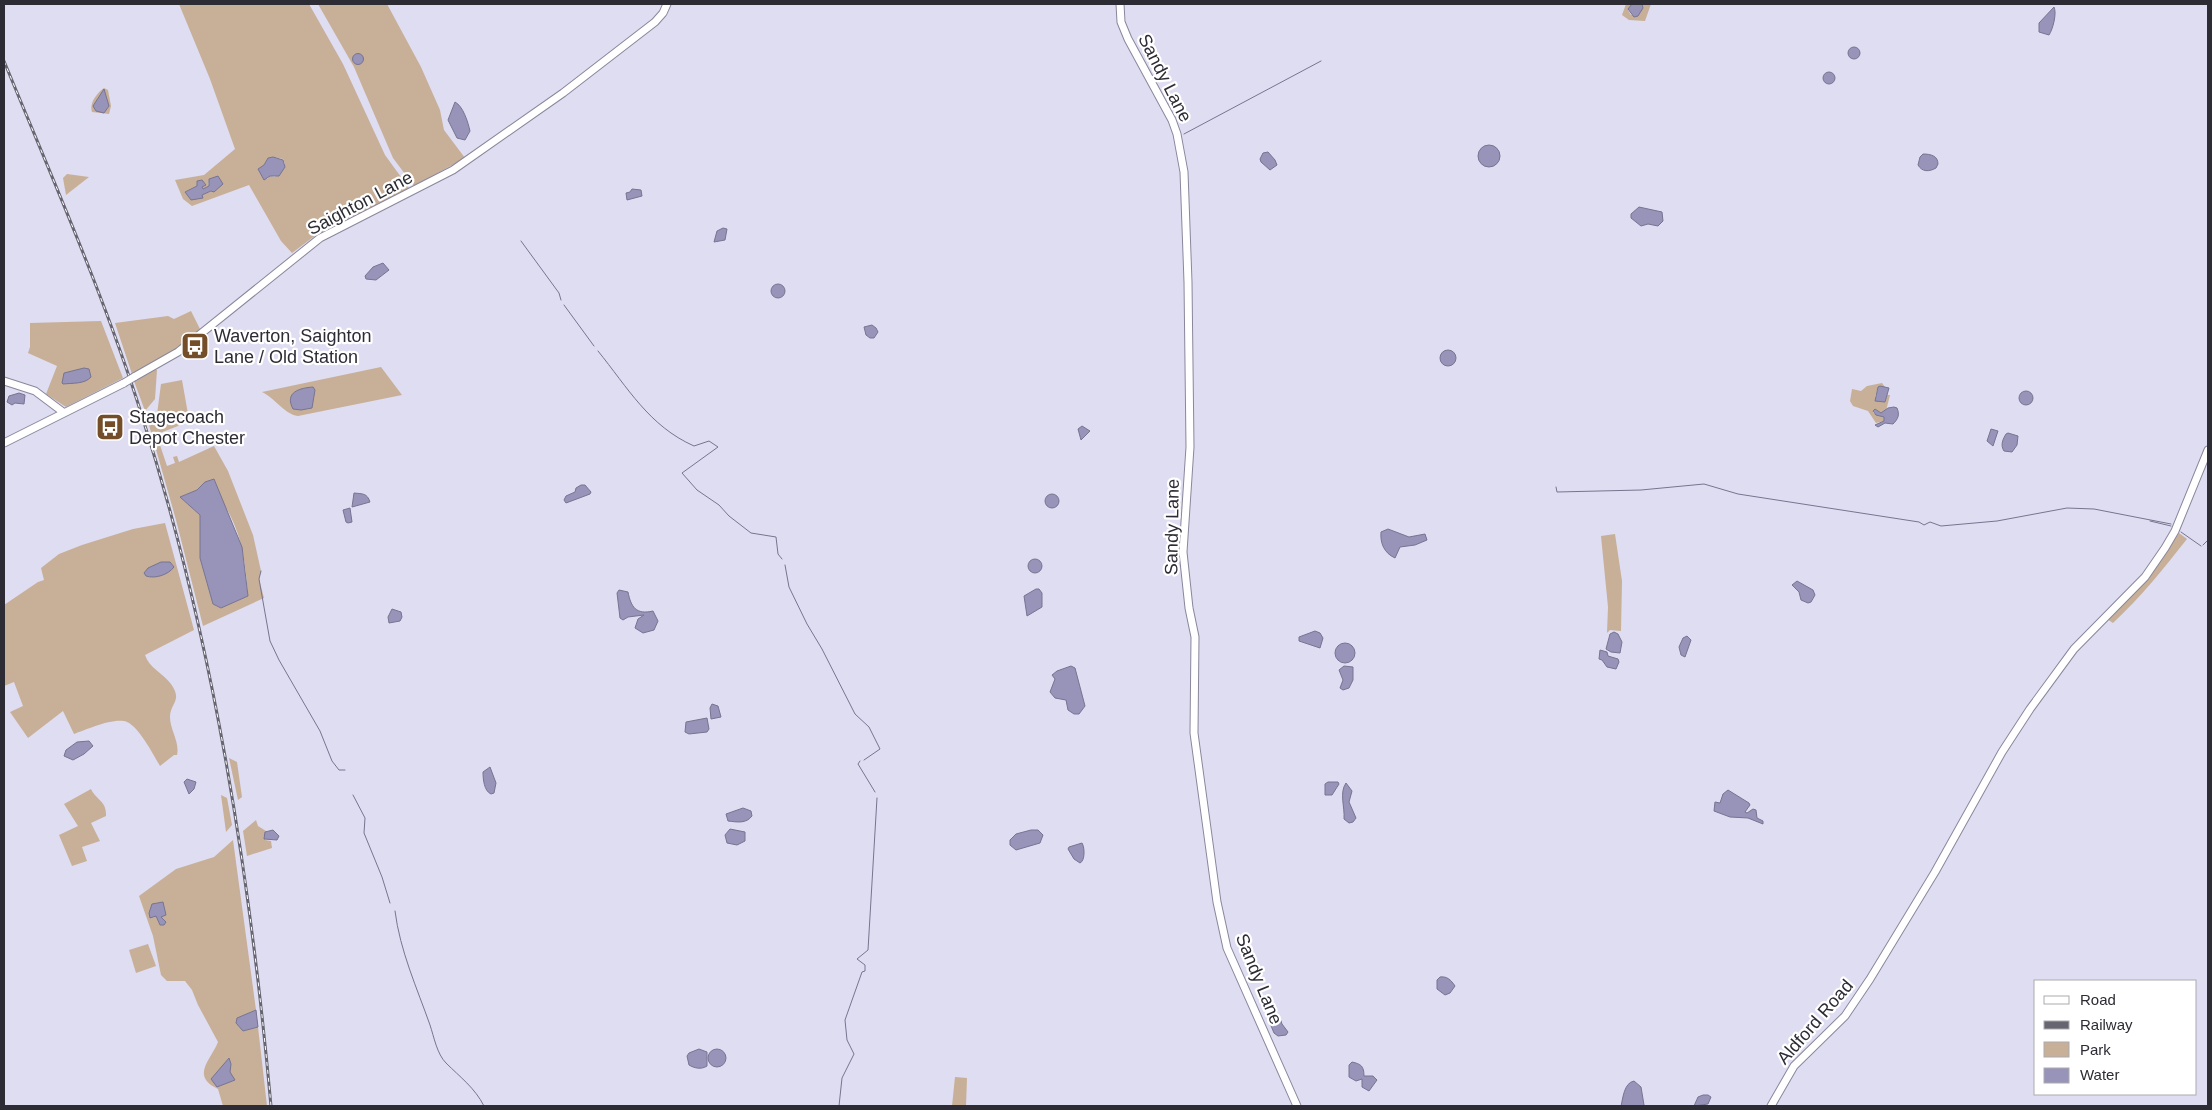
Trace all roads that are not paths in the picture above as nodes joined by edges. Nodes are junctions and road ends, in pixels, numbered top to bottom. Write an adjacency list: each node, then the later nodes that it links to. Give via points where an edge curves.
1 (667, 4): 4 (street, Saighton Lane, bridge, via 650,26 563,93 453,170 320,238 178,352)
2 (1120, 4): 7 (street, Sandy Lane, via 1121,22 1128,39 1172,120 1184,172 1190,447 1183,552 1195,637 1194,733 1217,902 1227,948)
3 (4, 381): 4 (street, via 35,391)
4 (64, 412): 5 (street, Saighton Lane)
5 (4, 443)
6 (2208, 450): 8 (street, Aldford Road, via 2165,548 2145,577 2074,649 2030,709 1859,997 1794,1066)
7 (1297, 1106)
8 (1771, 1106)

